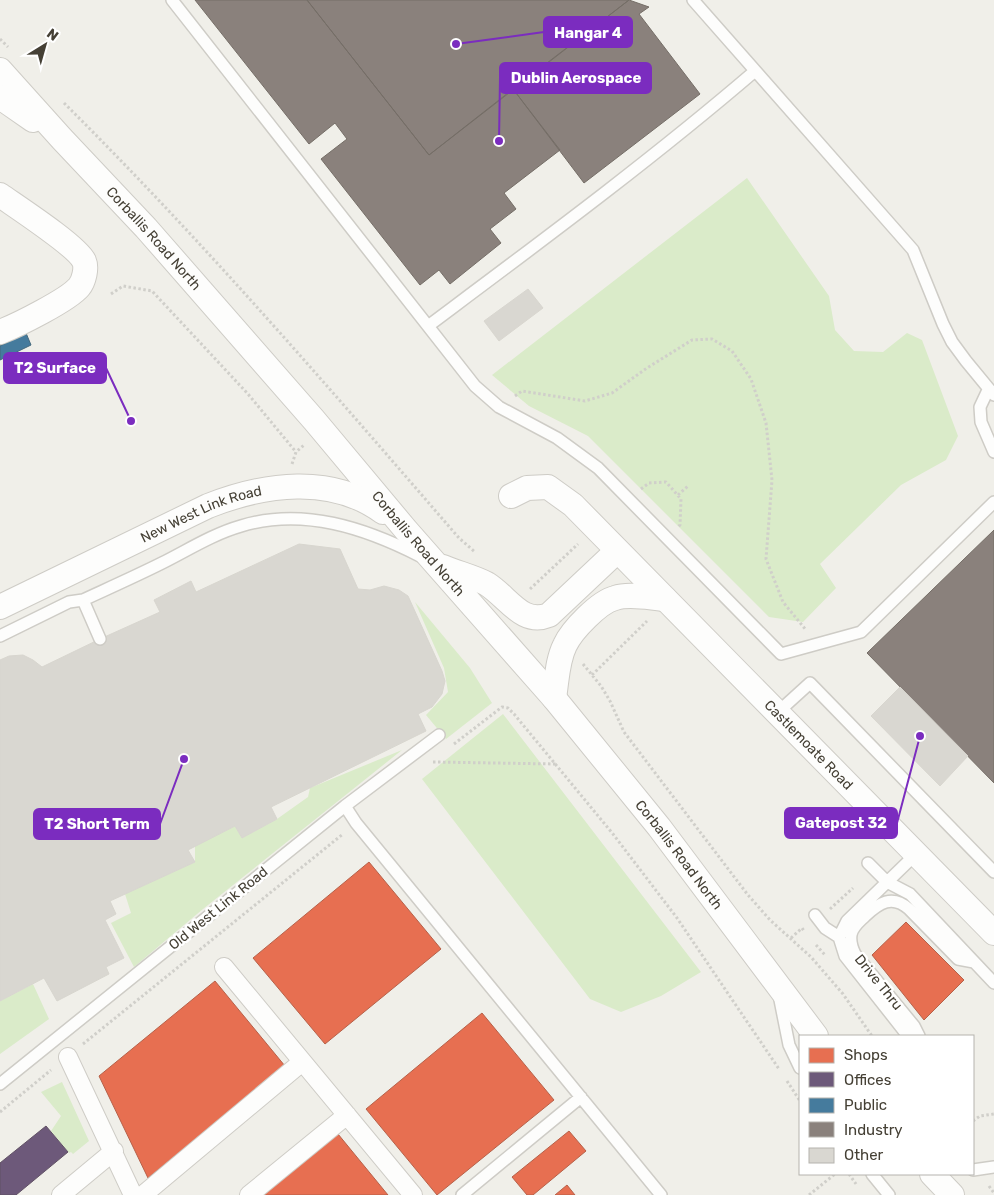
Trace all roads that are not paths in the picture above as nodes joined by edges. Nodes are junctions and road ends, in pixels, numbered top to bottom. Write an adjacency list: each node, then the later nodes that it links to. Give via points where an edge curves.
1 (172, 0): 8 (lane)
2 (693, 0): 4 (lane)
3 (7, 61): 6 (street, Corballis Road North)
4 (755, 71): 8 (lane, via 704,116 602,196); 10 (lane, via 912,250 952,342)
5 (0, 97): 6 (street)
6 (62, 139): 14 (street, Corballis Road North, via 146,228)
7 (0, 195): 9 (street, via 72,248 84,262 85,273 81,285 71,295)
8 (428, 326): 13 (lane, via 476,386 499,407 557,438 598,468 781,654 861,632)
9 (0, 332)
10 (991, 392): 11 (lane, via 980,407 981,422)
11 (994, 452)
12 (511, 496): 15 (street, Castlemoate Road, via 527,488 548,487 573,505)
13 (994, 502)
14 (406, 530): 16 (street, Corballis Road North); 19 (street, New West Link Road, via 364,499 341,491 290,486 258,491 208,506)
15 (617, 551): 16 (street, via 549,615 532,619 486,584); 18 (street, Castlemoate Road)
16 (439, 566): 17 (lane, via 382,538 339,524 315,520 266,520 218,534); 22 (street, Corballis Road North)
17 (83, 600): 20 (lane, via 69,602); 21 (lane)
18 (666, 600): 22 (street, via 616,597 593,610 565,644); 23 (street, Castlemoate Road)
19 (0, 607)
20 (0, 636)
21 (100, 639)
22 (554, 698): 36 (street, Corballis Road North, via 658,827)
23 (778, 714): 26 (street, Castlemoate Road); 28 (lane, via 810,683)
24 (439, 735): 25 (lane, Old West Link Road)
25 (345, 806): 43 (lane, Old West Link Road); 44 (lane)
26 (916, 854): 29 (lane); 31 (street, Castlemoate Road)
27 (868, 863): 29 (lane)
28 (994, 872)
29 (887, 882): 32 (lane, via 848,921); 33 (lane, via 910,894)
30 (815, 916): 32 (lane)
31 (994, 933)
32 (839, 937): 38 (lane, via 845,956)
33 (974, 962): 35 (lane); 39 (lane, Drive Thru, via 958,959 909,909 895,901 878,904 855,926 851,945 855,954)
34 (224, 967): 41 (street)
35 (994, 983)
36 (778, 986): 37 (street, Corballis Road North); 42 (lane, via 789,1044)
37 (815, 1035)
38 (907, 1035)
39 (918, 1035)
40 (68, 1057): 46 (street)
41 (302, 1062): 45 (street); 53 (street)
42 (799, 1066)
43 (0, 1084)
44 (581, 1097): 56 (lane); 57 (lane)
45 (347, 1115): 54 (street); 55 (street)
46 (114, 1152): 51 (street); 52 (street)
47 (994, 1168): 48 (lane)
48 (974, 1170)
49 (873, 1175): 58 (lane)
50 (933, 1175): 59 (street)
51 (61, 1195)
52 (133, 1195)
53 (143, 1195)
54 (249, 1195)
55 (413, 1195)
56 (462, 1195)
57 (661, 1195)
58 (889, 1195)
59 (952, 1195)

